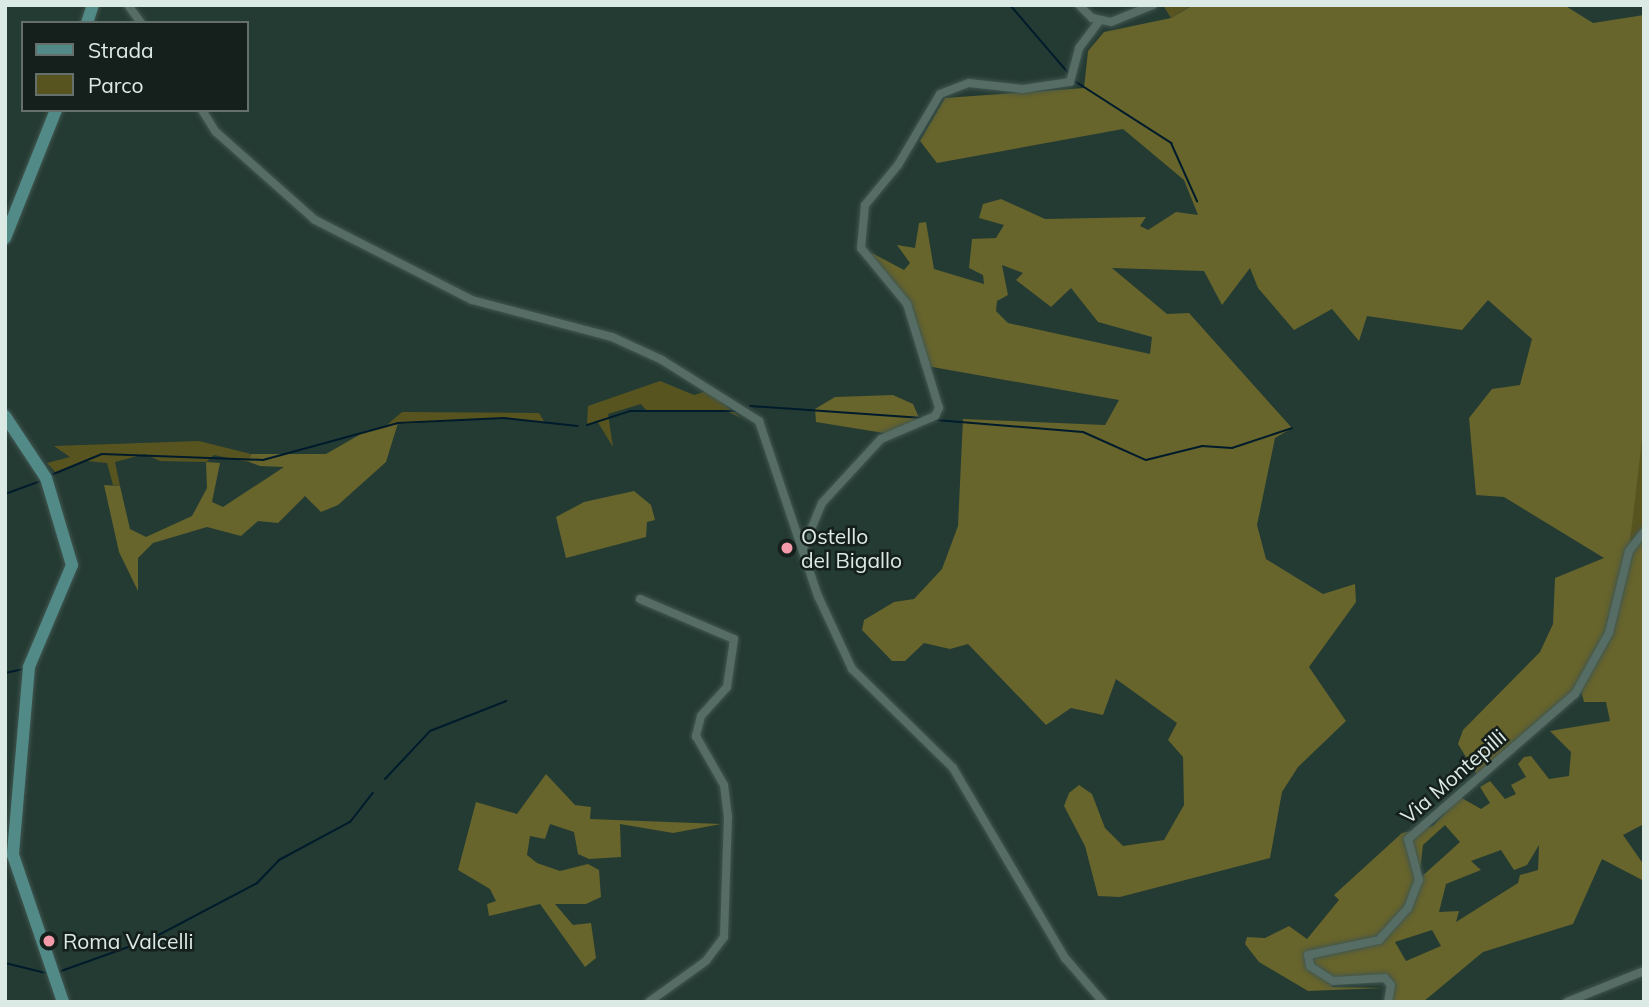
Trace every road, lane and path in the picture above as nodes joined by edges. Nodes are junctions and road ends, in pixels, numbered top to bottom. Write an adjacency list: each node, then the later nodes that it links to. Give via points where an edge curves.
1 (128, 5): 4 (street)
2 (1079, 5): 5 (street)
3 (1153, 5): 5 (street)
4 (140, 21)
5 (1099, 21): 11 (street, via 1079,48 1070,82 1023,89 969,83 940,93 898,165 865,205 862,248 908,304 939,408 935,416 881,439 822,503)
6 (55, 112): 8 (main road)
7 (204, 112): 11 (street, via 277,189 361,246 472,300 612,337 663,359 748,412 773,449)
8 (5, 238)
9 (5, 416): 14 (main road, via 46,478 72,565 29,667 12,855)
10 (1644, 532): 17 (street, Via Montepilli, via 1629,551 1609,633 1575,694 1408,839 1419,880 1408,908 1379,940 1308,955 1310,966 1333,981 1385,978 1391,985)
11 (802, 550): 16 (street, via 852,669 953,768 1065,958)
12 (640, 599): 15 (street, via 734,639 727,687 701,716 696,736 724,785 728,816 724,937 706,961)
13 (1644, 971): 18 (street)
14 (63, 1002)
15 (649, 1002)
16 (1102, 1002)
17 (1388, 1002)
18 (1567, 1002)

